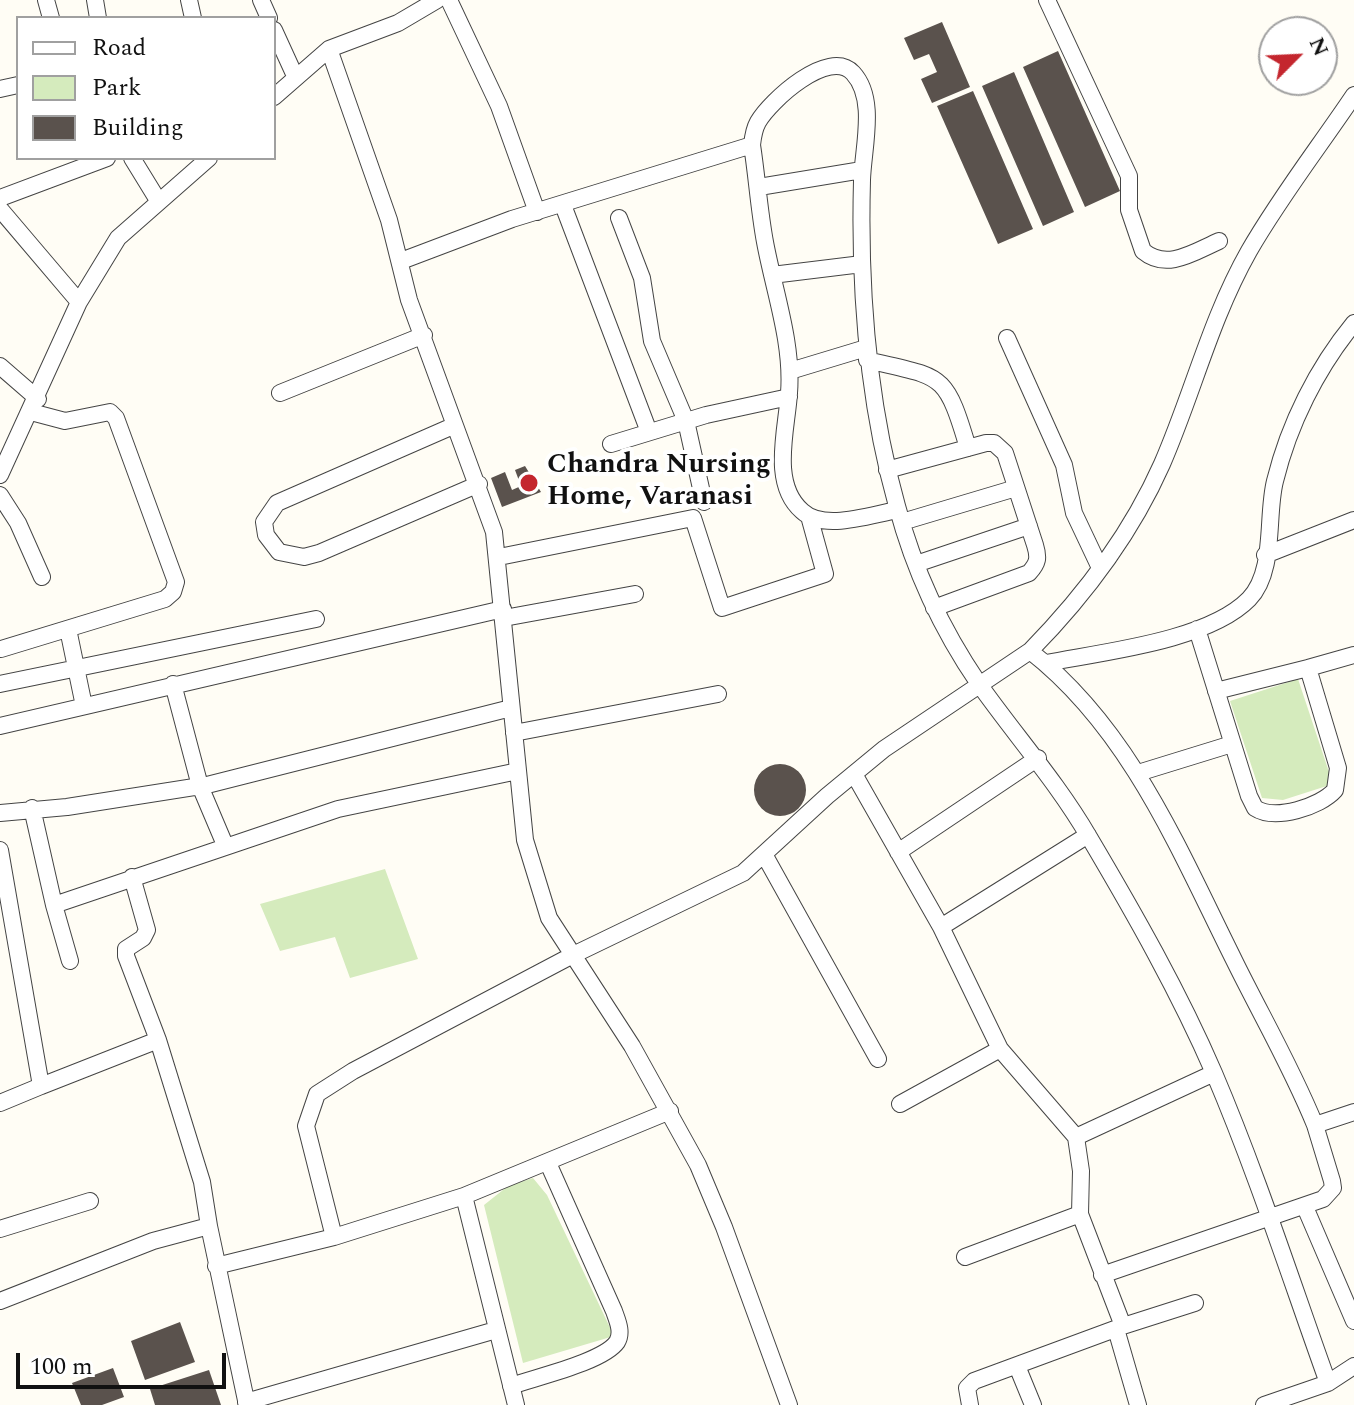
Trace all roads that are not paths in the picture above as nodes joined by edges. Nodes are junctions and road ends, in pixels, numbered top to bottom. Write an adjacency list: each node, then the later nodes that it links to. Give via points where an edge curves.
1 (437, 0): 4 (street, via 398,23)
2 (449, 0): 20 (street, via 499,106)
3 (1047, 0): 22 (street, via 1129,176 1129,210 1143,251 1161,261 1180,259)
4 (329, 49): 6 (street); 23 (street)
5 (278, 50): 6 (street)
6 (295, 76): 7 (street)
7 (276, 95)
8 (1354, 95): 54 (street, via 1249,251 1204,345 1161,466)
9 (752, 145): 14 (street, via 761,117 800,81 817,70 839,66 855,74 865,98); 15 (street); 18 (street)
10 (96, 160): 13 (street)
11 (133, 160): 17 (street)
12 (207, 160): 17 (street)
13 (61, 166): 16 (street)
14 (862, 170): 15 (street); 24 (street)
15 (759, 187): 25 (street)
16 (0, 198)
17 (159, 202): 26 (street, via 118,238)
18 (563, 205): 20 (street); 38 (street)
19 (0, 209): 26 (street)
20 (537, 212): 23 (street)
21 (619, 218): 36 (street, via 642,278 652,341)
22 (1219, 241)
23 (401, 261): 28 (street)
24 (862, 264): 25 (street); 30 (street)
25 (772, 275): 31 (street)
26 (79, 302): 35 (street)
27 (1354, 323): 51 (street, via 1318,376 1287,444 1271,502)
28 (424, 335): 33 (street); 37 (street)
29 (1007, 338): 54 (street, via 1064,465 1074,513)
30 (866, 354): 31 (street); 40 (street, via 941,382 957,410); 41 (street)
31 (790, 371): 34 (street)
32 (3, 372): 35 (street)
33 (280, 393)
34 (789, 397): 36 (street); 47 (street, via 783,439 786,479)
35 (35, 405): 42 (street); 60 (street, via 65,421 110,412 116,418 176,582 165,599)
36 (686, 421): 38 (street); 46 (street)
37 (453, 426): 43 (street); 43 (street, via 277,503 264,522 266,535 279,552 304,557)
38 (649, 432): 39 (street)
39 (611, 444)
40 (968, 448): 41 (street); 44 (street, via 986,443 1001,447)
41 (887, 470): 48 (street)
42 (0, 475)
43 (479, 484): 52 (street)
44 (1016, 488): 48 (street); 50 (street)
45 (0, 495): 55 (street)
46 (704, 502)
47 (809, 516): 48 (street, via 831,521); 52 (street, via 825,574 722,608 693,518)
48 (900, 516): 53 (street)
49 (1354, 520): 51 (street)
50 (1029, 526): 53 (street); 57 (street, via 1039,558 1029,573)
51 (1265, 555): 61 (street, via 1258,587 1248,599)
52 (499, 557): 58 (street)
53 (916, 564): 57 (street)
54 (1100, 568): 63 (street)
55 (42, 577)
56 (635, 594): 58 (street)
57 (934, 608): 70 (street)
58 (504, 614): 69 (street); 74 (street)
59 (316, 619): 66 (street)
60 (68, 629): 62 (street); 66 (street)
61 (1197, 629): 65 (street); 71 (street)
62 (1, 649)
63 (1030, 651): 65 (street); 70 (street)
64 (1354, 655): 67 (street)
65 (1046, 663): 80 (street)
66 (76, 668): 68 (street); 73 (street)
67 (1308, 668): 71 (street); 77 (street, via 1338,768 1338,784 1329,796 1279,813 1262,812 1249,796)
68 (0, 684)
69 (173, 684): 73 (street); 82 (street)
70 (980, 685): 78 (street); 81 (street)
71 (1216, 691): 77 (street)
72 (718, 694): 76 (street)
73 (84, 706): 75 (street)
74 (511, 708): 76 (street); 82 (street)
75 (0, 726)
76 (514, 733): 79 (street)
77 (1232, 744): 80 (street)
78 (1038, 758): 85 (street); 88 (street)
79 (518, 771): 86 (street, via 338,809); 93 (street, via 533,876)
80 (1138, 773): 104 (street)
81 (854, 774): 88 (street); 89 (street)
82 (200, 786): 83 (street); 86 (street)
83 (32, 808): 84 (street); 91 (street)
84 (0, 813)
85 (1088, 835): 92 (street); 98 (street)
86 (225, 845): 90 (street)
87 (0, 850): 99 (street)
88 (898, 852): 92 (street)
89 (765, 856): 93 (street, via 723,885); 97 (street)
90 (132, 877): 91 (street); 95 (street, via 147,930 126,949 126,956)
91 (54, 905): 94 (street)
92 (941, 927): 96 (street)
93 (571, 956): 102 (street); 114 (street, via 317,1094 306,1126)
94 (70, 961)
95 (158, 1040): 99 (street); 112 (street, via 202,1182)
96 (1000, 1049): 101 (street); 105 (street)
97 (878, 1059)
98 (1214, 1073): 105 (street); 111 (street)
99 (41, 1086): 100 (street)
100 (0, 1103)
101 (900, 1104)
102 (670, 1111): 106 (street); 130 (street, via 724,1227)
103 (1354, 1112): 104 (street)
104 (1315, 1125): 109 (street, via 1333,1188)
105 (1076, 1137): 110 (street)
106 (548, 1163): 107 (street); 126 (street, via 620,1334 598,1356)
107 (464, 1196): 114 (street); 122 (street)
108 (90, 1201): 113 (street)
109 (1305, 1207): 111 (street); 120 (street)
110 (1080, 1214): 115 (street); 117 (street)
111 (1269, 1220): 117 (street); 125 (street)
112 (209, 1226): 116 (street); 118 (street, via 153,1241)
113 (0, 1229)
114 (334, 1237): 116 (street)
115 (965, 1257)
116 (216, 1266): 128 (street)
117 (1102, 1275): 121 (street)
118 (0, 1301)
119 (1195, 1303): 121 (street)
120 (1354, 1321)
121 (1119, 1328): 123 (street); 133 (street)
122 (496, 1330): 126 (street); 128 (street)
123 (1017, 1366): 131 (street, via 970,1384); 132 (street)
124 (1354, 1366): 125 (street)
125 (1328, 1383): 127 (street)
126 (511, 1386): 129 (street)
127 (1311, 1397): 134 (street)
128 (246, 1404)
129 (516, 1405)
130 (789, 1405)
131 (970, 1405)
132 (1033, 1405)
133 (1138, 1405)
134 (1264, 1405)

